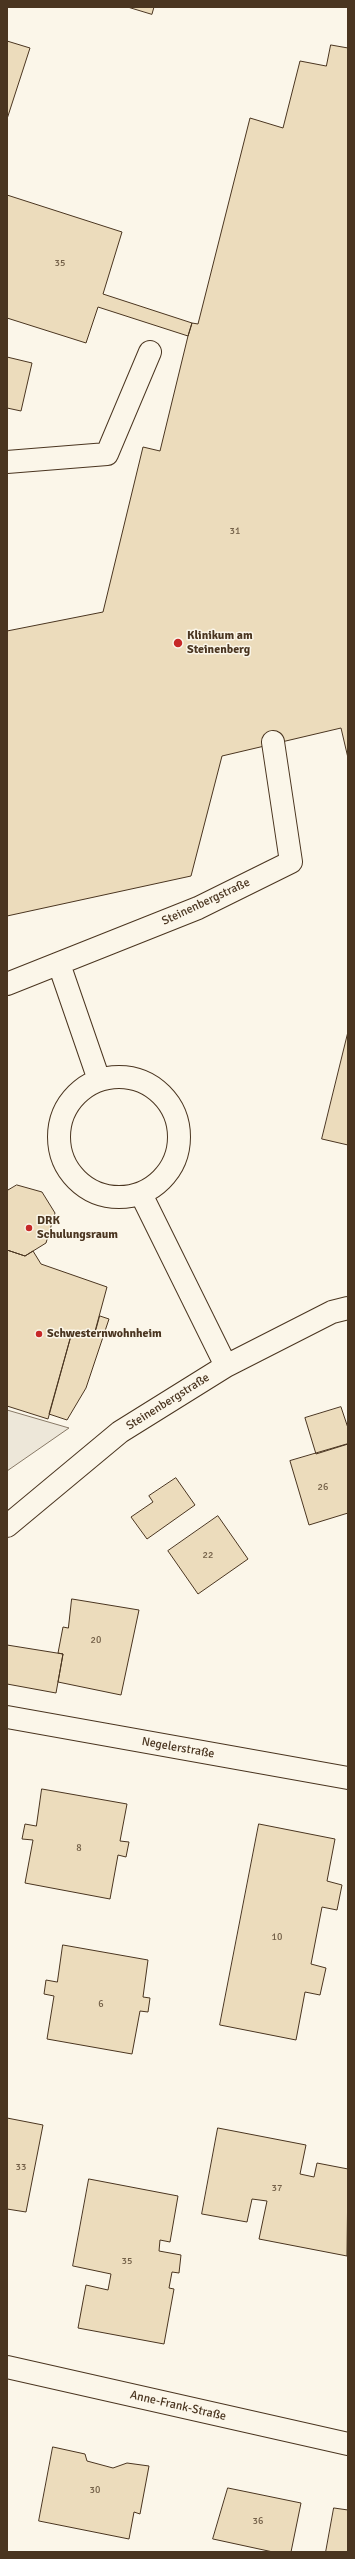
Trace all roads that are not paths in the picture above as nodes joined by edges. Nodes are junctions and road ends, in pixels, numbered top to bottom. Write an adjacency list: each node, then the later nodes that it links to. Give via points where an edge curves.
1 (150, 352): 2 (street, via 107,454)
2 (7, 462)
3 (273, 742): 4 (street, Steinenbergstraße, via 291,862 198,908)
4 (59, 964): 5 (street, Steinenbergstraße); 6 (street)
5 (7, 984)
6 (99, 1080): 7 (street, via 124,1076 150,1084 175,1111 180,1145 170,1172 151,1189); 7 (street, via 75,1095 65,1110 59,1139 65,1165 78,1181 95,1192 120,1198)
7 (141, 1194): 9 (street)
8 (348, 1308): 9 (street, Steinenbergstraße, via 332,1312)
9 (226, 1366): 10 (street, Steinenbergstraße, via 120,1432)
10 (7, 1526)
11 (7, 1717): 12 (street, Negelerstraße)
12 (348, 1778)
13 (7, 2368): 14 (street, Anne-Frank-Straße)
14 (348, 2444)

